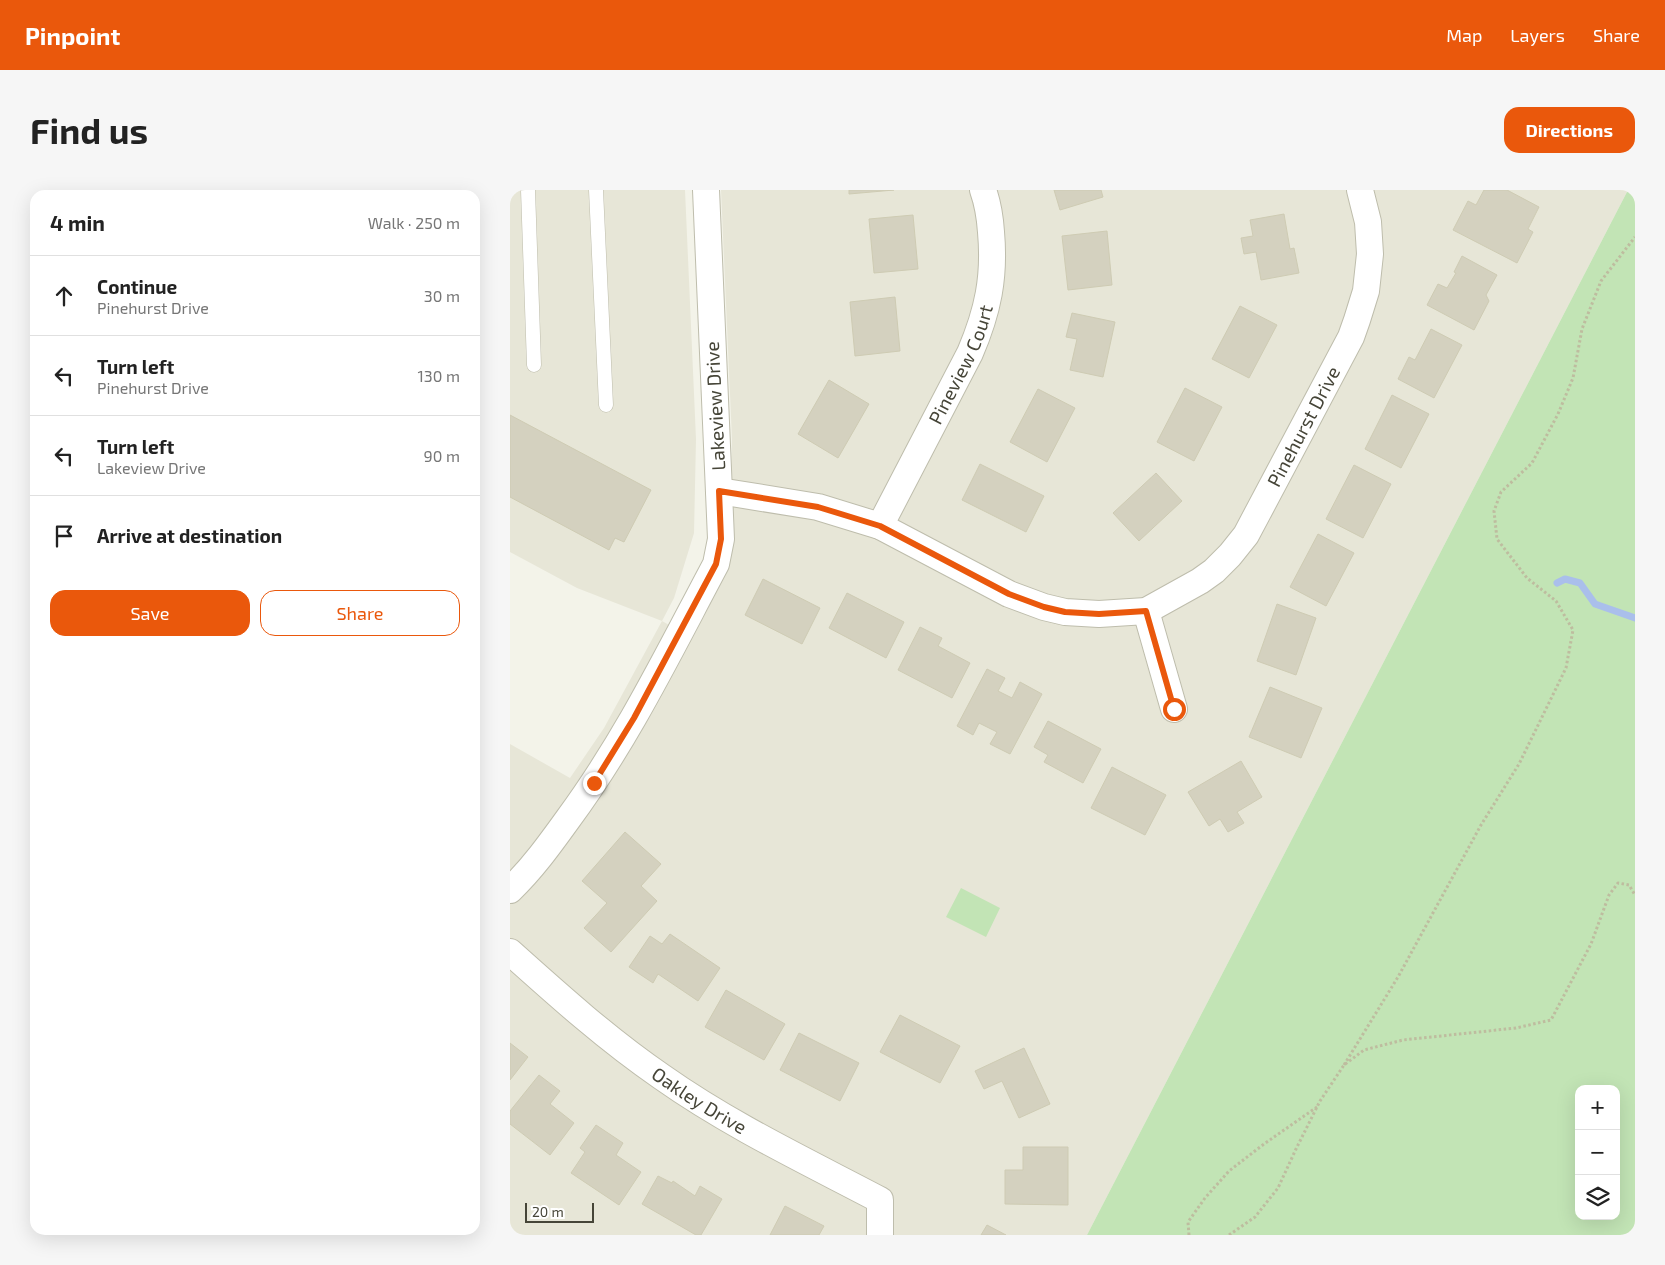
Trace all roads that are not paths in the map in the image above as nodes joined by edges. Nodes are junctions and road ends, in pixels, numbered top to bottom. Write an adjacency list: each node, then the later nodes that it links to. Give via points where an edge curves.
1 (528, 190): 6 (lane)
2 (596, 190): 7 (lane)
3 (706, 190): 8 (street, Lakeview Drive)
4 (983, 190): 9 (street, Pineview Court, via 989,205 993,253 988,305 970,353)
5 (1360, 190): 10 (street, Pinehurst Drive, via 1368,222 1370,254 1366,291 1351,337 1246,535 1214,571)
6 (534, 365)
7 (606, 404)
8 (719, 491): 9 (street, Pinehurst Drive, via 818,507); 12 (street, Lakeview Drive, via 721,539 716,564 634,718 594,783 547,847)
9 (880, 526): 10 (street, Pinehurst Drive, via 1009,594 1044,607 1082,613)
10 (1146, 611): 11 (street)
11 (1174, 709)
12 (510, 890)
13 (510, 952): 14 (street, Oakley Drive, via 625,1051 662,1078 740,1126 880,1200)
14 (880, 1235)

